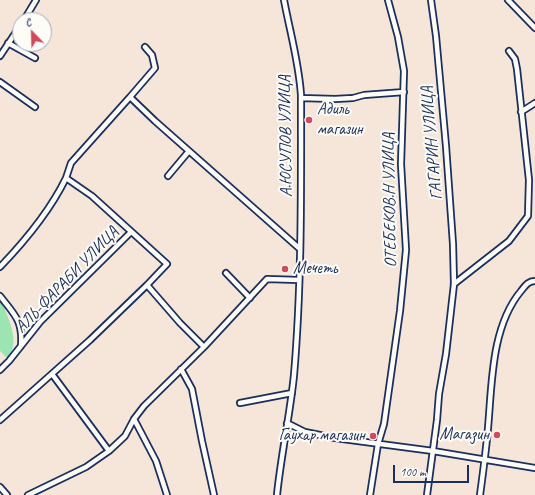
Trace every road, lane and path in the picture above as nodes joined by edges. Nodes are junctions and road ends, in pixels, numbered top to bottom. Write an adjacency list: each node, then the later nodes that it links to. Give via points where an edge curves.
1 (36, 0): 6 (street)
2 (284, 0): 17 (street, А.ЮСУПОВ УЛИЦА, via 299,72)
3 (388, 0): 15 (street, ОТЕБЕКОВ.Н УЛИЦА, via 402,58)
4 (431, 0): 30 (street, ГАГАРИН УЛИЦА, via 446,146)
5 (508, 0): 7 (street)
6 (29, 12)
7 (535, 28)
8 (12, 37): 9 (street)
9 (8, 43): 12 (street); 13 (street)
10 (145, 47): 16 (street, via 152,55 155,68)
11 (509, 51): 20 (street, via 516,64)
12 (0, 56)
13 (35, 58)
14 (0, 82): 19 (street)
15 (404, 92): 17 (street, via 353,98); 44 (street, ОТЕБЕКОВ.Н УЛИЦА, via 401,164 406,268 384,424)
16 (130, 97): 21 (street, А.ЮСУПОВ УЛИЦА); 23 (street, via 71,163)
17 (301, 98): 25 (street, А.ЮСУПОВ УЛИЦА)
18 (535, 103): 20 (street)
19 (35, 107)
20 (521, 112): 30 (street, via 529,180 528,216 509,241)
21 (189, 151): 22 (street); 25 (street, А.ЮСУПОВ УЛИЦА)
22 (168, 176)
23 (66, 178): 24 (street, via 92,196); 26 (street, via 22,244)
24 (131, 232): 31 (street, via 167,264); 34 (street, АЛЬ-ФАРАБИ УЛИЦА, via 40,322)
25 (300, 249): 28 (street, А.ЮСУПОВ УЛИЦА)
26 (0, 267)
27 (226, 273): 33 (street)
28 (298, 280): 33 (street, via 267,279); 39 (street, А.ЮСУПОВ УЛИЦА)
29 (535, 281): 47 (street, via 528,283 518,294 506,312 502,326 493,376)
30 (454, 284): 46 (street, ГАГАРИН УЛИЦА)
31 (147, 285): 35 (street); 38 (street)
32 (0, 296): 34 (street, АЛЬ-ФАРАБИ УЛИЦА, via 18,319 22,331)
33 (250, 298): 35 (street)
34 (21, 346): 37 (street, АЛЬ-ФАРАБИ УЛИЦА)
35 (204, 347): 36 (street)
36 (181, 369): 41 (street); 53 (street, via 192,390)
37 (0, 370)
38 (52, 374): 42 (street); 45 (street)
39 (292, 392): 40 (street); 43 (street, А.ЮСУПОВ УЛИЦА)
40 (240, 403)
41 (134, 418): 45 (street, via 125,436); 52 (street, via 156,461)
42 (0, 420)
43 (287, 423): 44 (street, via 305,432); 54 (street, А.ЮСУПОВ УЛИЦА)
44 (378, 444): 46 (street); 55 (street, ОТЕБЕКОВ.Н УЛИЦА)
45 (109, 451): 51 (street, via 86,467)
46 (433, 451): 47 (street); 56 (street, ГАГАРИН УЛИЦА)
47 (484, 460): 48 (street); 57 (street)
48 (535, 468)
49 (0, 487): 50 (street)
50 (7, 495)
51 (28, 495)
52 (167, 495)
53 (214, 495)
54 (277, 495)
55 (370, 495)
56 (426, 495)
57 (480, 495)

